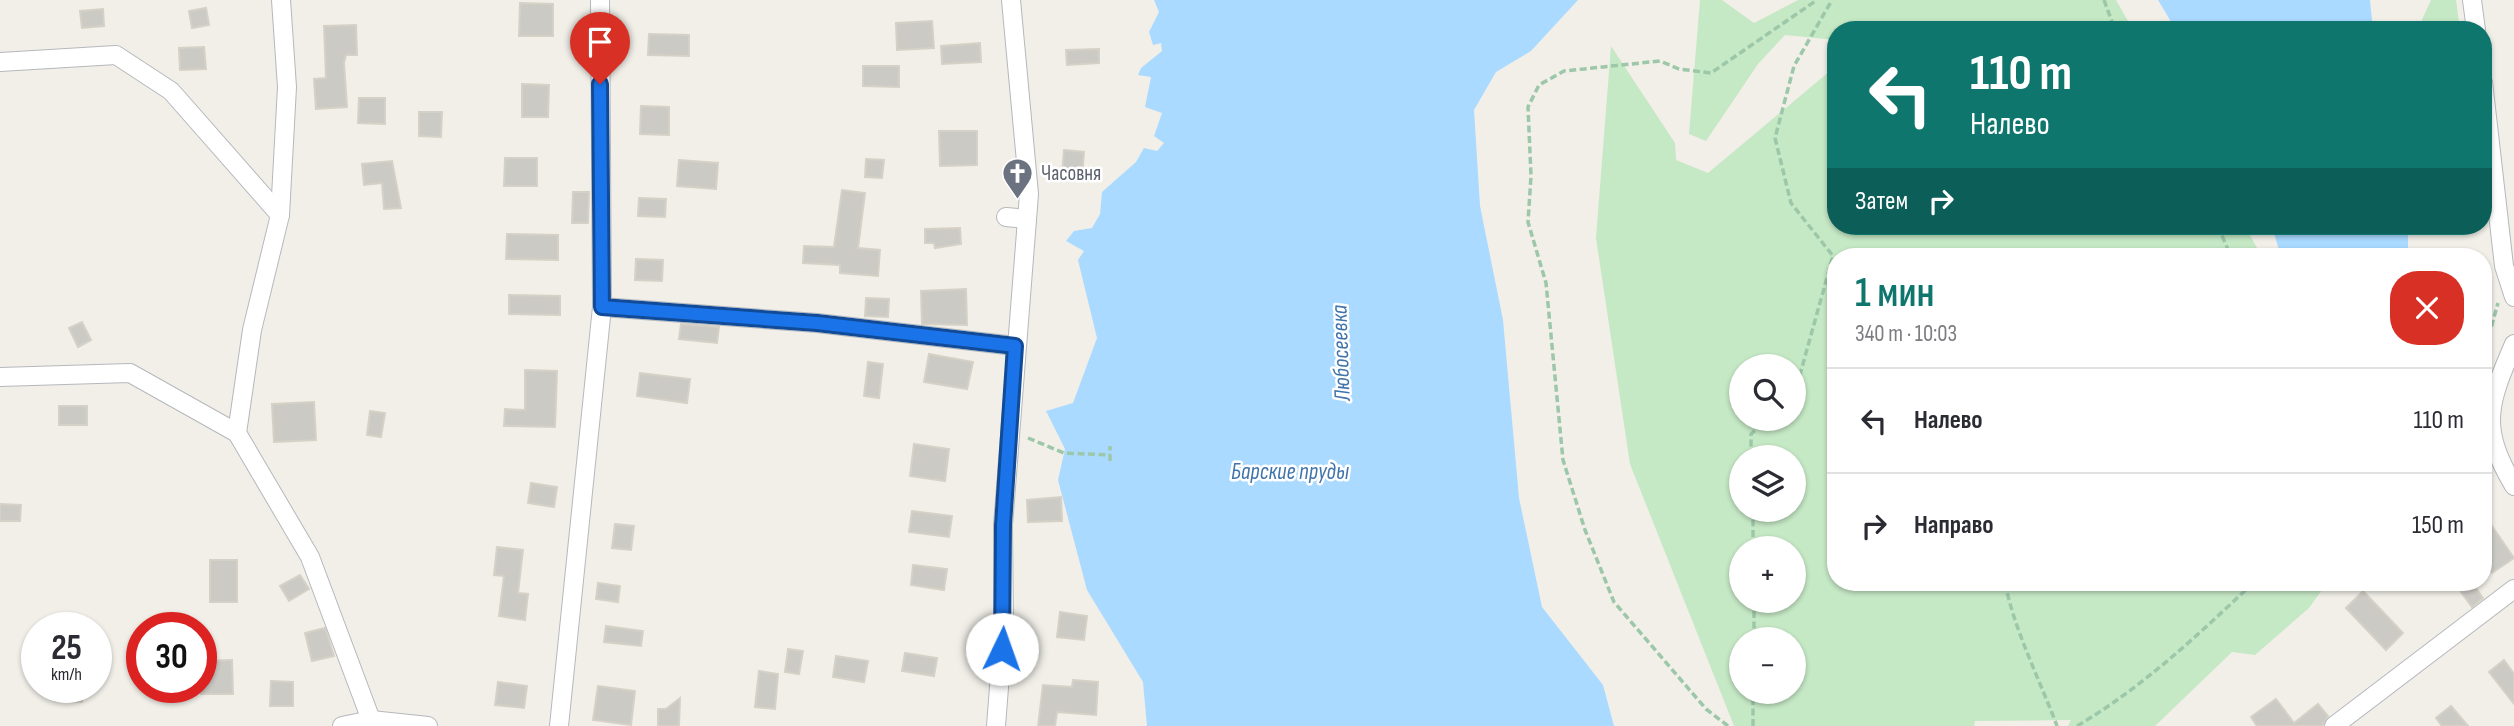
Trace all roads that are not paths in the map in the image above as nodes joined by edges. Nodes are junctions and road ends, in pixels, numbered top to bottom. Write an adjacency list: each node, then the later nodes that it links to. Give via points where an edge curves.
1 (281, 0): 8 (street, via 287,87)
2 (600, 0): 12 (street)
3 (1011, 0): 10 (street, via 1029,194)
4 (2472, 0): 5 (street)
5 (2475, 21)
6 (0, 62): 8 (street, via 116,55 170,91)
7 (2492, 161): 11 (street)
8 (280, 215): 18 (street, via 252,330)
9 (1006, 217): 10 (street)
10 (1027, 219): 14 (street)
11 (2506, 298)
12 (602, 307): 14 (street, via 817,323); 24 (street)
13 (2514, 344): 16 (street)
14 (1015, 346): 25 (street)
15 (0, 377): 18 (street, via 130,373)
16 (2492, 400)
17 (2492, 430): 19 (street, via 2497,457)
18 (237, 433): 21 (street, via 310,557)
19 (2514, 486)
20 (2514, 589): 26 (street)
21 (370, 719): 22 (street); 23 (street)
22 (342, 726)
23 (428, 726)
24 (559, 726)
25 (996, 726)
26 (2334, 726)

